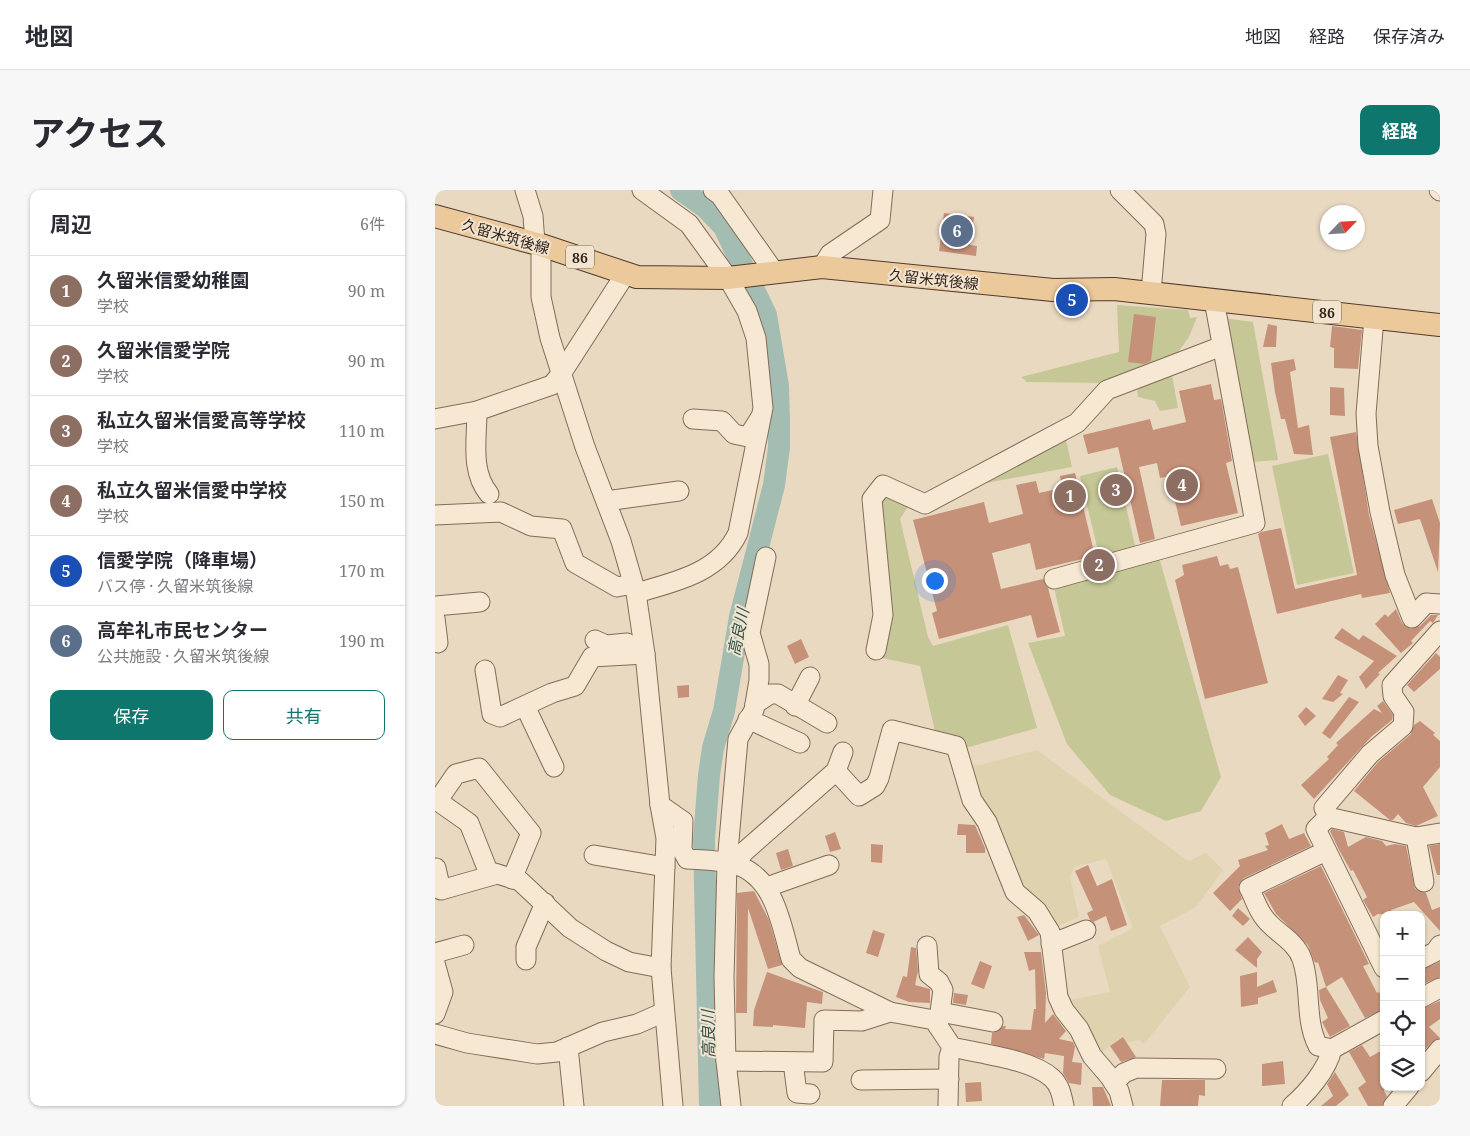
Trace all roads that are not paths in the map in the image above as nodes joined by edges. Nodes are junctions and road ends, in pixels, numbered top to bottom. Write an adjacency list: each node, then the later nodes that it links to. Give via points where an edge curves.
1 (525, 190): 7 (street)
2 (642, 190): 11 (street, via 689,224)
3 (883, 190): 8 (street, via 880,220 830,254)
4 (1120, 190): 12 (street, via 1154,224)
5 (719, 192): 10 (street)
6 (435, 216): 7 (main road, 久留米筑後線 / 86)
7 (538, 244): 9 (main road, 久留米筑後線 / 86); 17 (street, via 541,297)
8 (822, 267): 10 (main road, 久留米筑後線 / 86); 12 (main road, 久留米筑後線 / 86, via 976,284)
9 (626, 273): 11 (main road, 久留米筑後線 / 86, via 637,277); 17 (street)
10 (775, 273): 11 (main road, 久留米筑後線 / 86)
11 (730, 277): 19 (street, via 747,311 755,338)
12 (1151, 293): 13 (main road, 久留米筑後線 / 86)
13 (1214, 300): 14 (main road, 久留米筑後線 / 86); 16 (street)
14 (1374, 318): 15 (main road, 久留米筑後線 / 86); 30 (street, via 1366,414 1368,446 1380,512 1395,575 1412,618 1426,603)
15 (1440, 326)
16 (1222, 346): 27 (street, via 1255,523); 37 (street, via 1107,390 1077,423 925,504 883,485 872,500 883,615)
17 (561, 374): 18 (street, via 552,385); 24 (street)
18 (477, 411): 21 (street); 23 (street, via 476,471)
19 (762, 415): 20 (street, via 748,437 734,434 721,421); 28 (street, via 739,533 731,549 708,568 679,580)
20 (693, 418)
21 (435, 419)
22 (679, 491): 24 (street)
23 (489, 494)
24 (605, 501): 28 (street)
25 (435, 515): 28 (street, via 501,512 531,526 562,529 575,563 617,587)
26 (766, 557): 42 (street, via 750,633 759,664)
27 (1053, 579)
28 (635, 589): 36 (street)
29 (480, 602): 31 (street)
30 (1440, 604)
31 (435, 606)
32 (435, 618): 35 (street)
33 (1440, 631): 50 (street, via 1392,685 1393,696 1404,712 1403,726 1371,754 1323,808)
34 (595, 640): 36 (street, via 606,645)
35 (438, 643)
36 (644, 648): 40 (street, via 592,657 575,686 552,692); 49 (street)
37 (876, 650)
38 (485, 670): 40 (street, via 492,714 499,717)
39 (810, 677): 41 (street)
40 (525, 706): 46 (street)
41 (795, 706): 42 (street, via 778,694 770,694); 43 (street)
42 (752, 711): 44 (street); 55 (street, via 738,740)
43 (827, 723)
44 (800, 743)
45 (843, 752): 47 (street)
46 (554, 766)
47 (836, 771): 55 (street); 64 (street, via 859,796 875,786 892,730 956,746 972,800 987,822 1006,874 1015,892 1037,910 1050,932)
48 (436, 800): 59 (street, via 469,823 488,872); 59 (street, via 456,774 479,768 531,833)
49 (660, 805): 55 (street, via 683,821 682,850 687,858); 57 (street, via 666,838)
50 (1328, 817): 52 (street); 53 (street, via 1316,829)
51 (1440, 833): 52 (street)
52 (1416, 837): 60 (street)
53 (1327, 851): 71 (street); 85 (street, via 1249,888 1263,917 1293,944 1301,956 1306,973 1311,1033 1318,1046)
54 (594, 854): 57 (street)
55 (727, 863): 61 (street, via 751,870); 87 (street)
56 (829, 865): 61 (street)
57 (665, 867): 73 (street)
58 (435, 868): 59 (street, via 441,890)
59 (505, 876): 62 (street, via 521,881)
60 (1424, 882)
61 (767, 887): 77 (street, via 791,959 800,968)
62 (545, 903): 70 (street, via 526,947); 73 (street, via 570,928 606,951 629,962)
63 (1086, 930): 64 (street)
64 (1051, 944): 93 (street, via 1058,997 1079,1028 1091,1056)
65 (464, 945): 68 (street)
66 (1440, 945): 69 (street)
67 (927, 946): 79 (street, via 929,974 943,990)
68 (435, 953)
69 (1425, 957)
70 (526, 960)
71 (1380, 960)
72 (435, 964): 78 (street, via 443,992)
73 (661, 968): 76 (street)
74 (1440, 988): 75 (street)
75 (1425, 996)
76 (664, 1012): 83 (street); 97 (street)
77 (890, 1012): 79 (street); 88 (street, via 862,1021 824,1020 823,1062)
78 (435, 1014)
79 (939, 1019): 80 (street); 84 (street)
80 (993, 1022)
81 (1380, 1022): 85 (street)
82 (435, 1034): 83 (street, via 467,1043 537,1054)
83 (568, 1047): 96 (street)
84 (952, 1047): 91 (street); 100 (street, via 1038,1067 1054,1079)
85 (1332, 1049): 102 (street, via 1329,1060 1303,1097)
86 (1440, 1050): 89 (street)
87 (726, 1061): 88 (street); 98 (street)
88 (793, 1062): 95 (street, via 797,1093)
89 (1425, 1067)
90 (1216, 1069): 93 (street, via 1136,1068 1124,1073)
91 (949, 1079): 92 (street); 99 (street)
92 (861, 1080)
93 (1114, 1083): 101 (street)
94 (1406, 1091): 103 (street)
95 (809, 1094)
96 (574, 1106)
97 (673, 1106)
98 (731, 1106)
99 (948, 1106)
100 (1064, 1106)
101 (1123, 1106)
102 (1292, 1106)
103 (1393, 1106)

